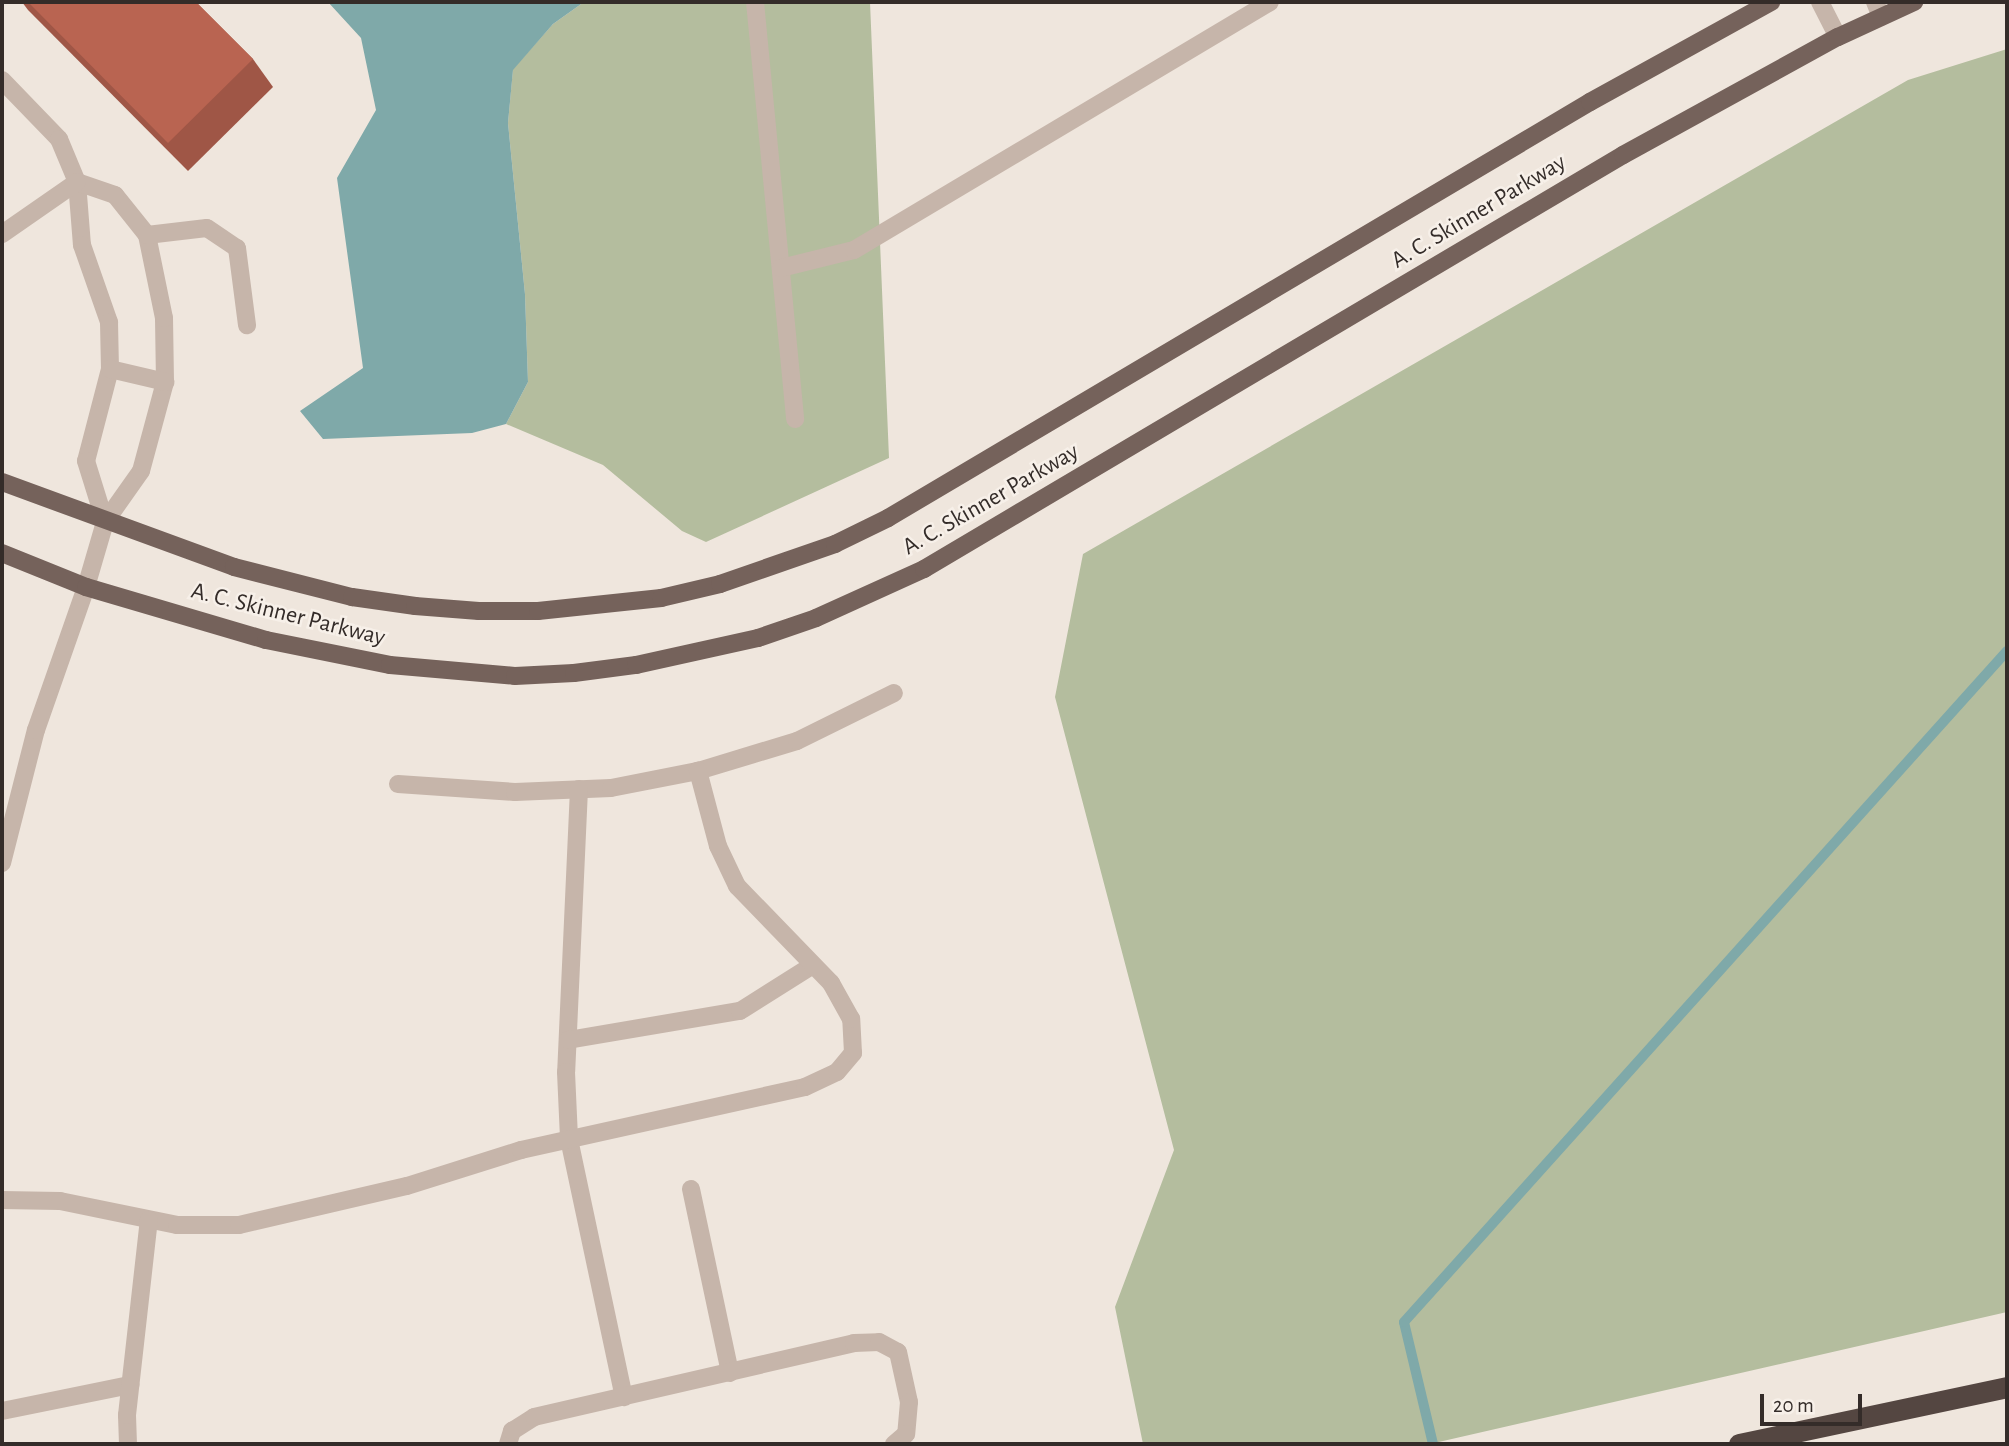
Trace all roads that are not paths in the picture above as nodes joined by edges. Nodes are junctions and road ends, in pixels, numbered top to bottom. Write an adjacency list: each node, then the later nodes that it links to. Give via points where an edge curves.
1 (755, 2): 12 (street)
2 (1270, 2): 12 (street, via 854,250)
3 (1771, 2): 18 (main road, A. C. Skinner Parkway, via 1590,102 888,518 835,544 732,580 661,598 598,606 490,611 415,606 293,583)
4 (1820, 2): 7 (street)
5 (1914, 2): 6 (main road, A. C. Skinner Parkway)
6 (1878, 10): 7 (main road, A. C. Skinner Parkway)
7 (1838, 37): 20 (main road, A. C. Skinner Parkway, via 1623,155 924,569 816,618 758,638 636,665 574,673 451,672 328,655)
8 (2, 80): 9 (street, via 59,139)
9 (77, 182): 10 (street); 11 (street, via 115,195); 14 (street, via 82,245 109,323)
10 (2, 234)
11 (147, 236): 13 (street, via 207,228 237,248); 15 (street, via 164,318)
12 (781, 268): 16 (street)
13 (247, 325)
14 (110, 369): 15 (street); 18 (street, via 86,461)
15 (165, 382): 18 (street, via 141,471)
16 (795, 419)
17 (2, 482): 18 (main road, A. C. Skinner Parkway)
18 (105, 522): 20 (street)
19 (2, 553): 20 (main road, A. C. Skinner Parkway)
20 (86, 587): 25 (street, via 36,730)
21 (894, 693): 22 (street, via 797,741)
22 (698, 771): 24 (street, via 611,788); 26 (street, via 718,846 737,886)
23 (398, 784): 24 (street, via 516,792)
24 (579, 789): 27 (street)
25 (2, 863)
26 (813, 965): 27 (street, via 740,1011); 28 (street, via 831,983 850,1019 853,1053 836,1072 805,1087)
27 (568, 1040): 28 (street)
28 (569, 1139): 31 (street, via 407,1185 239,1225); 35 (street)
29 (691, 1189): 32 (street)
30 (2, 1200): 31 (street, via 60,1202)
31 (149, 1220): 33 (street)
32 (730, 1373): 35 (street); 39 (street, via 854,1343 879,1342 898,1352 909,1402 906,1434)
33 (130, 1385): 36 (street); 37 (street)
34 (2007, 1387): 40 (highway)
35 (624, 1398): 38 (street, via 534,1417 512,1431)
36 (2, 1411)
37 (128, 1444)
38 (508, 1444)
39 (894, 1444)
40 (1739, 1444)

